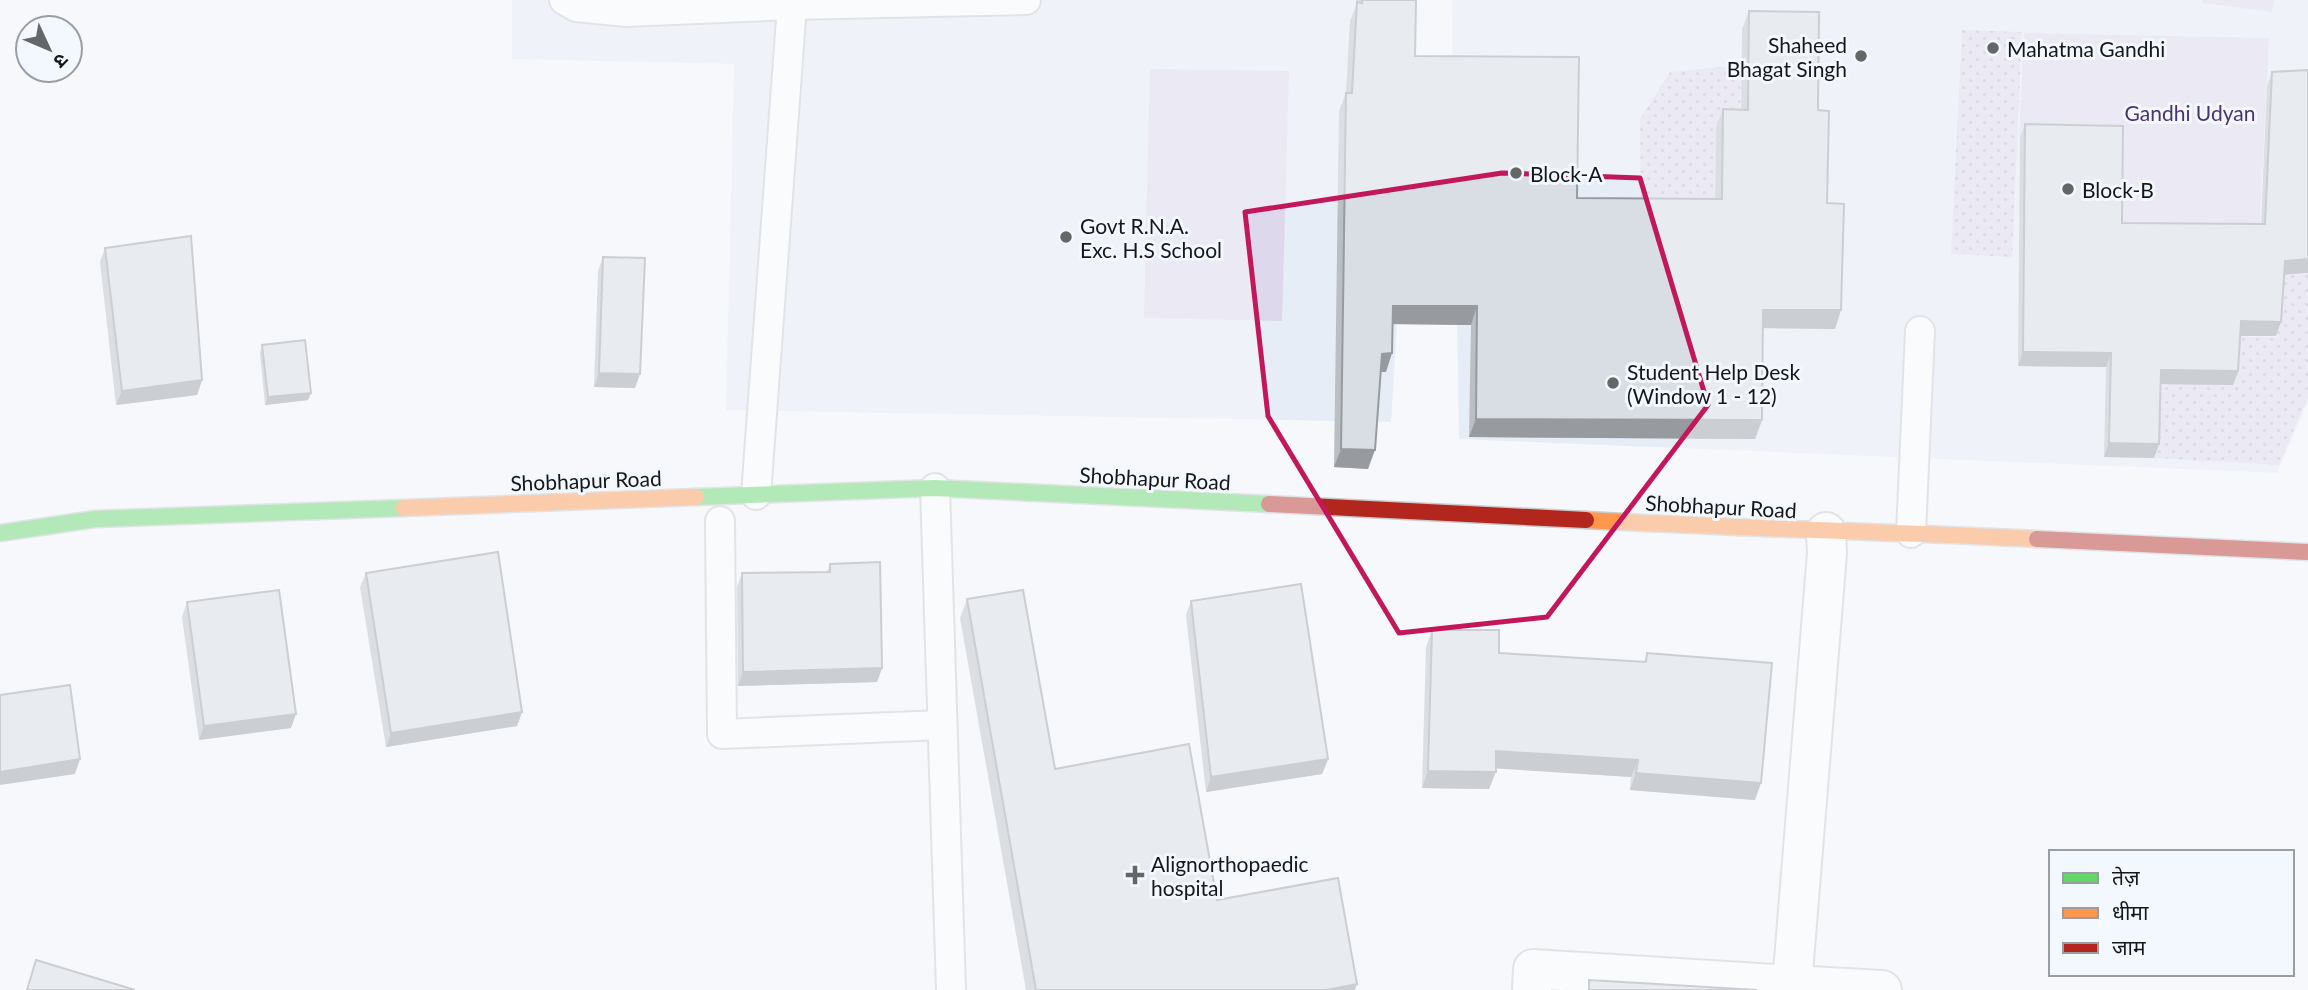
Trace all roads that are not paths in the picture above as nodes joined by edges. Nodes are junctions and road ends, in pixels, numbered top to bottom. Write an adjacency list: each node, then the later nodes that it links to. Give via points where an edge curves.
1 (564, 0): 3 (lane, via 576,7 626,12)
2 (1026, 0): 3 (lane)
3 (792, 5): 5 (lane)
4 (1920, 331): 9 (lane)
5 (756, 495): 6 (main road, Shobhapur Road); 8 (main road, Shobhapur Road, via 95,519)
6 (935, 508): 10 (main road, Shobhapur Road); 12 (lane)
7 (720, 521): 12 (lane, via 722,734)
8 (0, 533)
9 (1911, 533): 10 (main road, Shobhapur Road); 11 (main road, Shobhapur Road)
10 (1827, 547): 13 (street)
11 (2308, 552)
12 (942, 725): 14 (lane)
13 (1792, 987): 15 (street, via 1533,969); 16 (street)
14 (951, 990)
15 (1532, 990)
16 (1882, 990)

